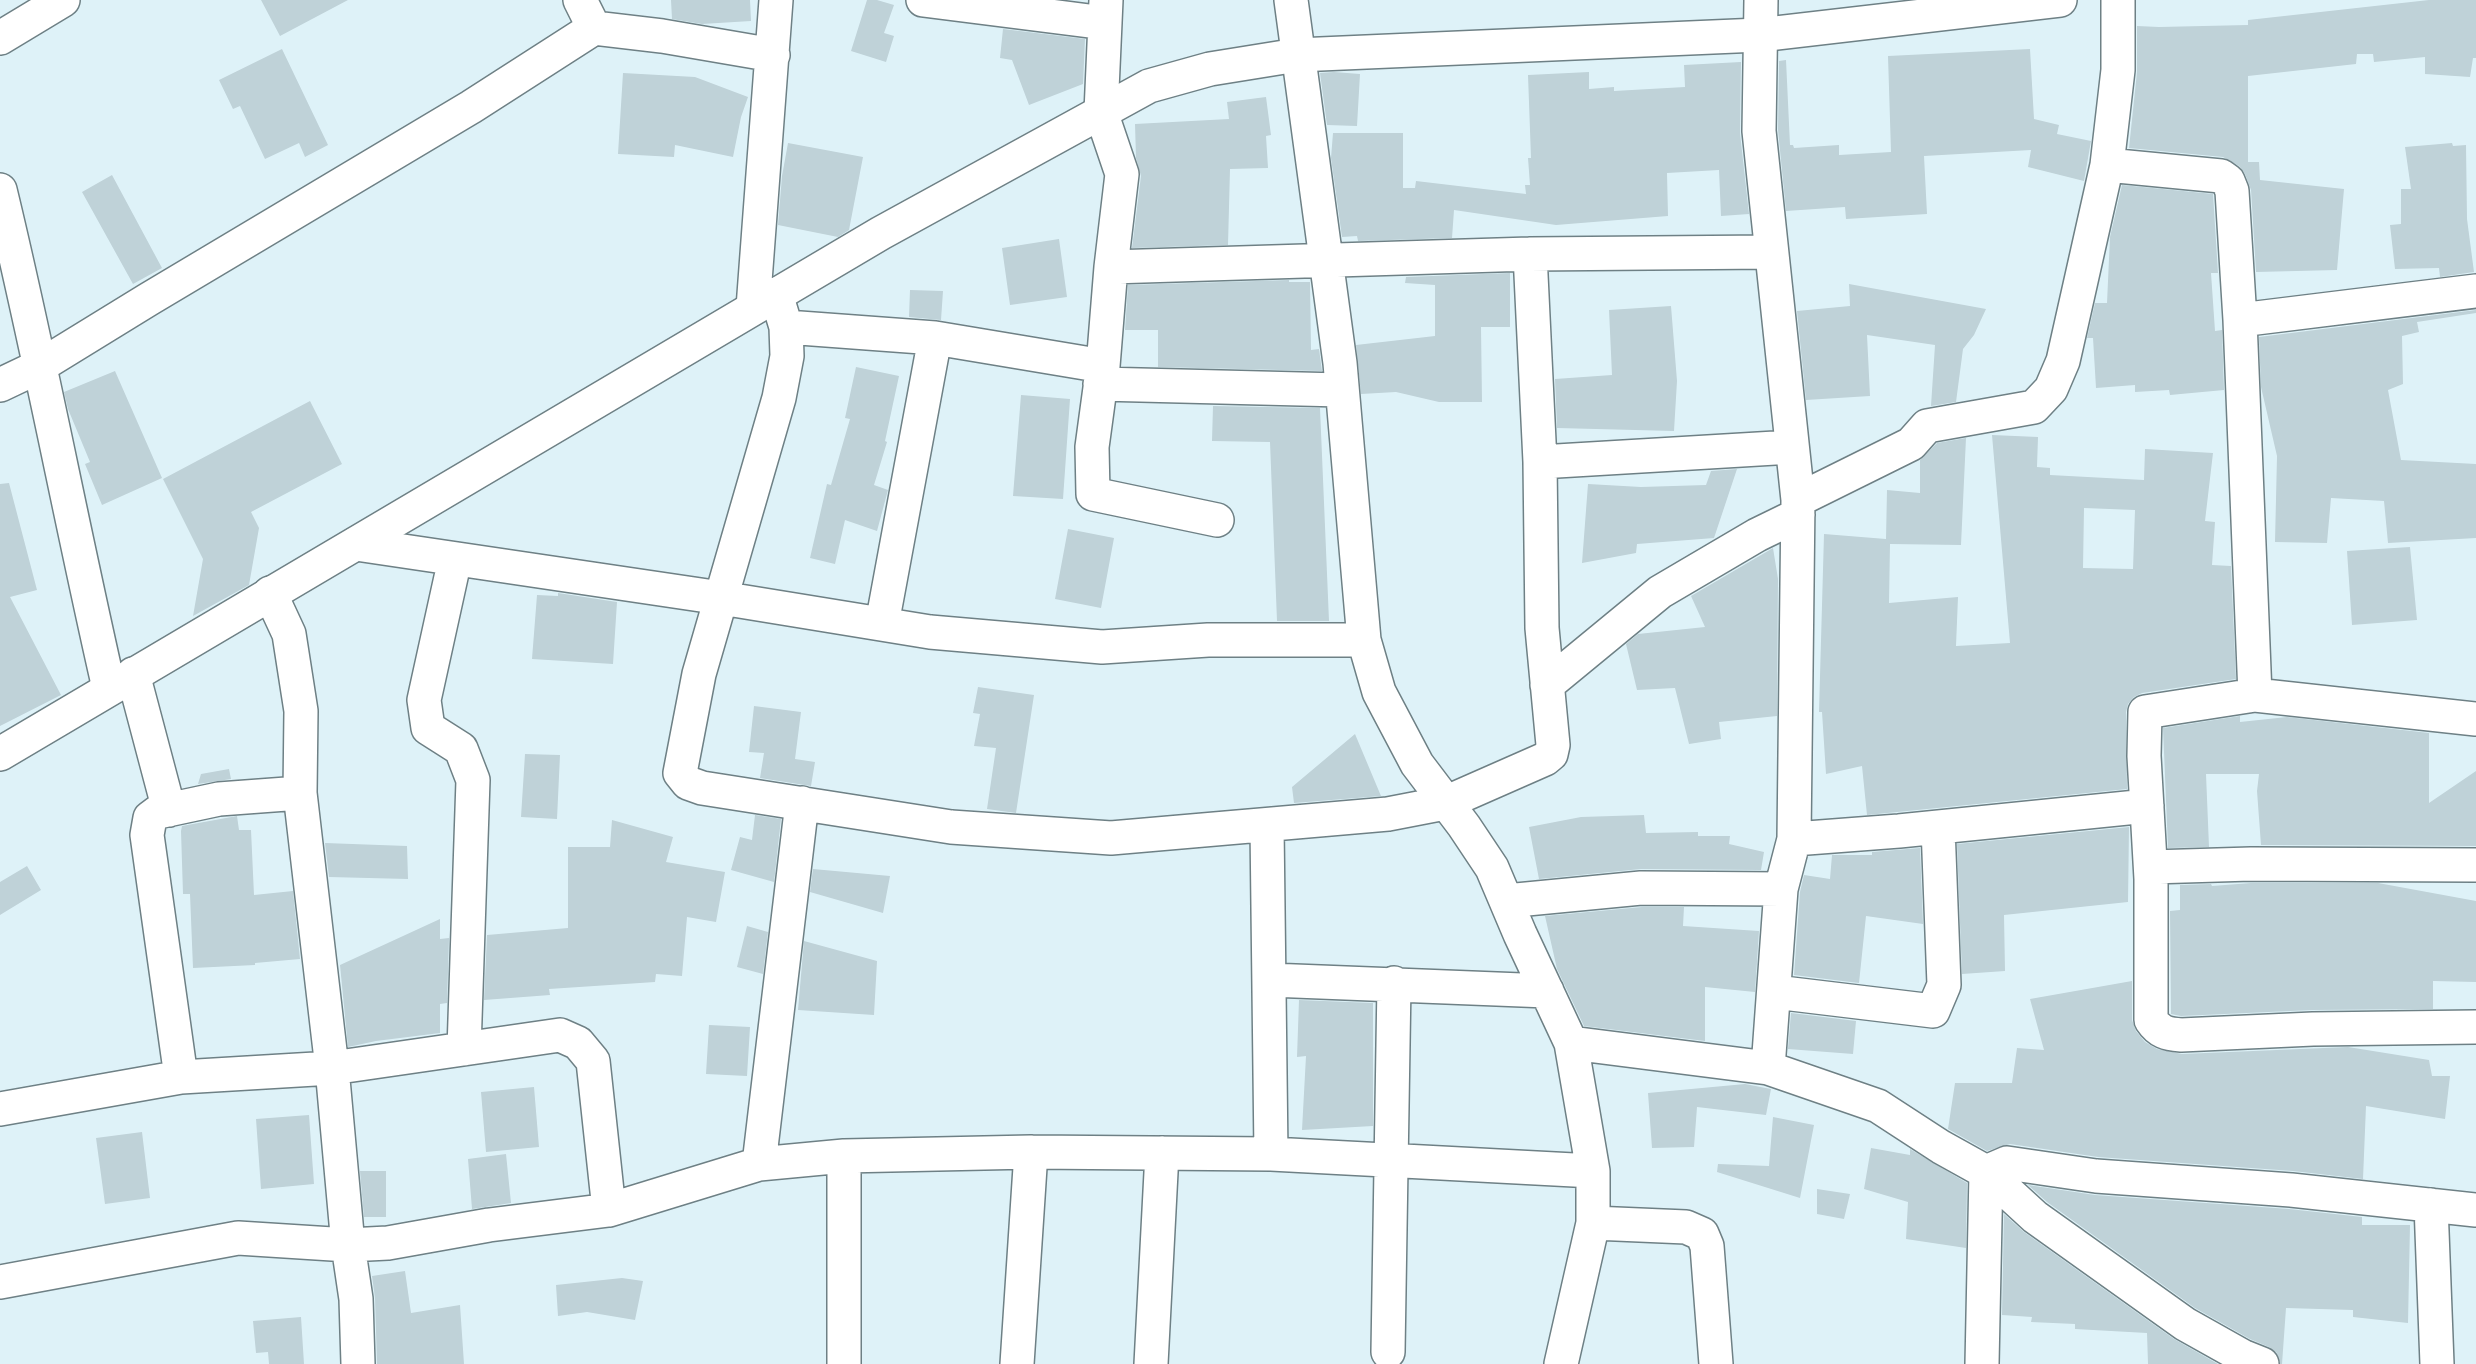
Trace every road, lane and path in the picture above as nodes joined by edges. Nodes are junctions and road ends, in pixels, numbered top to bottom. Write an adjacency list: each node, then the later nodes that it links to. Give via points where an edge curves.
1 (63, 0): 12 (street)
2 (776, 0): 13 (street)
3 (923, 0): 9 (street)
4 (1291, 0): 14 (street)
5 (1761, 0): 11 (street)
6 (2060, 0): 8 (street)
7 (2118, 0): 16 (street, via 2118,70)
8 (1907, 10): 11 (street)
9 (1105, 12): 15 (street)
10 (587, 14): 13 (street, via 662,36); 27 (street, via 471,107)
11 (1759, 35): 14 (street); 18 (street, via 1759,131)
12 (0, 38)
13 (772, 55): 23 (street)
14 (1297, 55): 15 (street, via 1210,69 1149,86); 20 (street)
15 (1101, 112): 21 (street, via 1122,174); 23 (street)
16 (2107, 165): 24 (street, via 2221,176 2228,181 2232,191); 33 (street, via 2063,361 2051,389 2034,407 1928,426 1911,444)
17 (0, 190): 27 (street)
18 (1771, 252): 19 (street); 31 (street)
19 (1530, 254): 20 (street); 32 (street)
20 (1328, 262): 21 (street); 30 (street)
21 (1111, 267): 28 (street)
22 (2476, 291): 24 (street)
23 (765, 301): 25 (street); 35 (street)
24 (2240, 320): 43 (street)
25 (786, 327): 26 (street); 38 (street, via 787,356 779,398)
26 (935, 338): 28 (street); 39 (street)
27 (40, 366): 29 (street); 41 (street, via 68,508)
28 (1102, 375): 30 (street); 34 (street, via 1092,447 1093,494)
29 (0, 385)
30 (1341, 390): 40 (street)
31 (1792, 447): 32 (street); 33 (street)
32 (1540, 462): 42 (street, via 1542,628)
33 (1798, 508): 42 (street, via 1660,592); 53 (street)
34 (1217, 520)
35 (356, 544): 36 (street); 37 (street)
36 (455, 559): 38 (street); 64 (street, via 424,700 428,728 461,750 473,780)
37 (270, 593): 41 (street); 46 (street, via 289,634 296,673 301,711)
38 (721, 598): 39 (street); 47 (street, via 699,674 680,773 688,783 702,788)
39 (882, 624): 40 (street, via 1102,647 1208,640)
40 (1364, 640): 48 (street, via 1379,692 1417,764)
41 (121, 681): 45 (street); 50 (street)
42 (1547, 685): 48 (street, via 1551,754)
43 (2255, 695): 44 (street); 49 (street, via 2145,712)
44 (2476, 719)
45 (0, 754)
46 (300, 793): 50 (street, via 219,799); 65 (street)
47 (802, 803): 51 (street, via 951,827 1110,838); 74 (street)
48 (1445, 803): 51 (street, via 1388,814); 57 (street, via 1492,868)
49 (2147, 806): 52 (street); 55 (street)
50 (169, 810): 67 (street, via 150,818 147,835)
51 (1268, 826): 58 (street)
52 (1938, 827): 53 (street); 61 (street, via 1944,986 1932,1011)
53 (1794, 839): 56 (street)
54 (2476, 865): 55 (street)
55 (2151, 867): 62 (street, via 2151,1020 2167,1034)
56 (1781, 889): 57 (street, via 1641,888); 61 (street)
57 (1506, 901): 60 (street)
58 (1270, 980): 59 (street); 71 (street)
59 (1394, 983): 60 (street); 73 (street)
60 (1547, 991): 63 (street)
61 (1775, 992): 66 (street)
62 (2476, 1027)
63 (1571, 1042): 66 (street); 75 (street)
64 (464, 1049): 65 (street); 78 (street, via 560,1035 578,1043 593,1061)
65 (332, 1068): 67 (street); 81 (street)
66 (1768, 1068): 76 (street, via 1878,1106)
67 (181, 1077): 68 (street)
68 (0, 1109)
69 (1031, 1152): 70 (street); 72 (street); 86 (street)
70 (1162, 1153): 71 (street); 87 (street)
71 (1271, 1155): 73 (street)
72 (844, 1156): 74 (street); 85 (street)
73 (1391, 1160): 75 (street); 83 (street)
74 (759, 1164): 78 (street)
75 (1593, 1171): 80 (street)
76 (1986, 1172): 77 (street, via 2007,1163 2096,1176); 90 (street); 91 (street, via 2035,1217 2185,1324)
77 (2431, 1205): 79 (street); 92 (street)
78 (609, 1210): 81 (street, via 388,1243)
79 (2476, 1210)
80 (1593, 1223): 88 (street); 89 (street, via 1686,1227 1702,1234 1707,1246)
81 (348, 1245): 82 (street, via 238,1238); 84 (street, via 356,1299)
82 (0, 1282)
83 (1388, 1352)
84 (358, 1364)
85 (844, 1364)
86 (1017, 1364)
87 (1151, 1364)
88 (1561, 1364)
89 (1716, 1364)
90 (1982, 1364)
91 (2262, 1364)
92 (2437, 1364)

